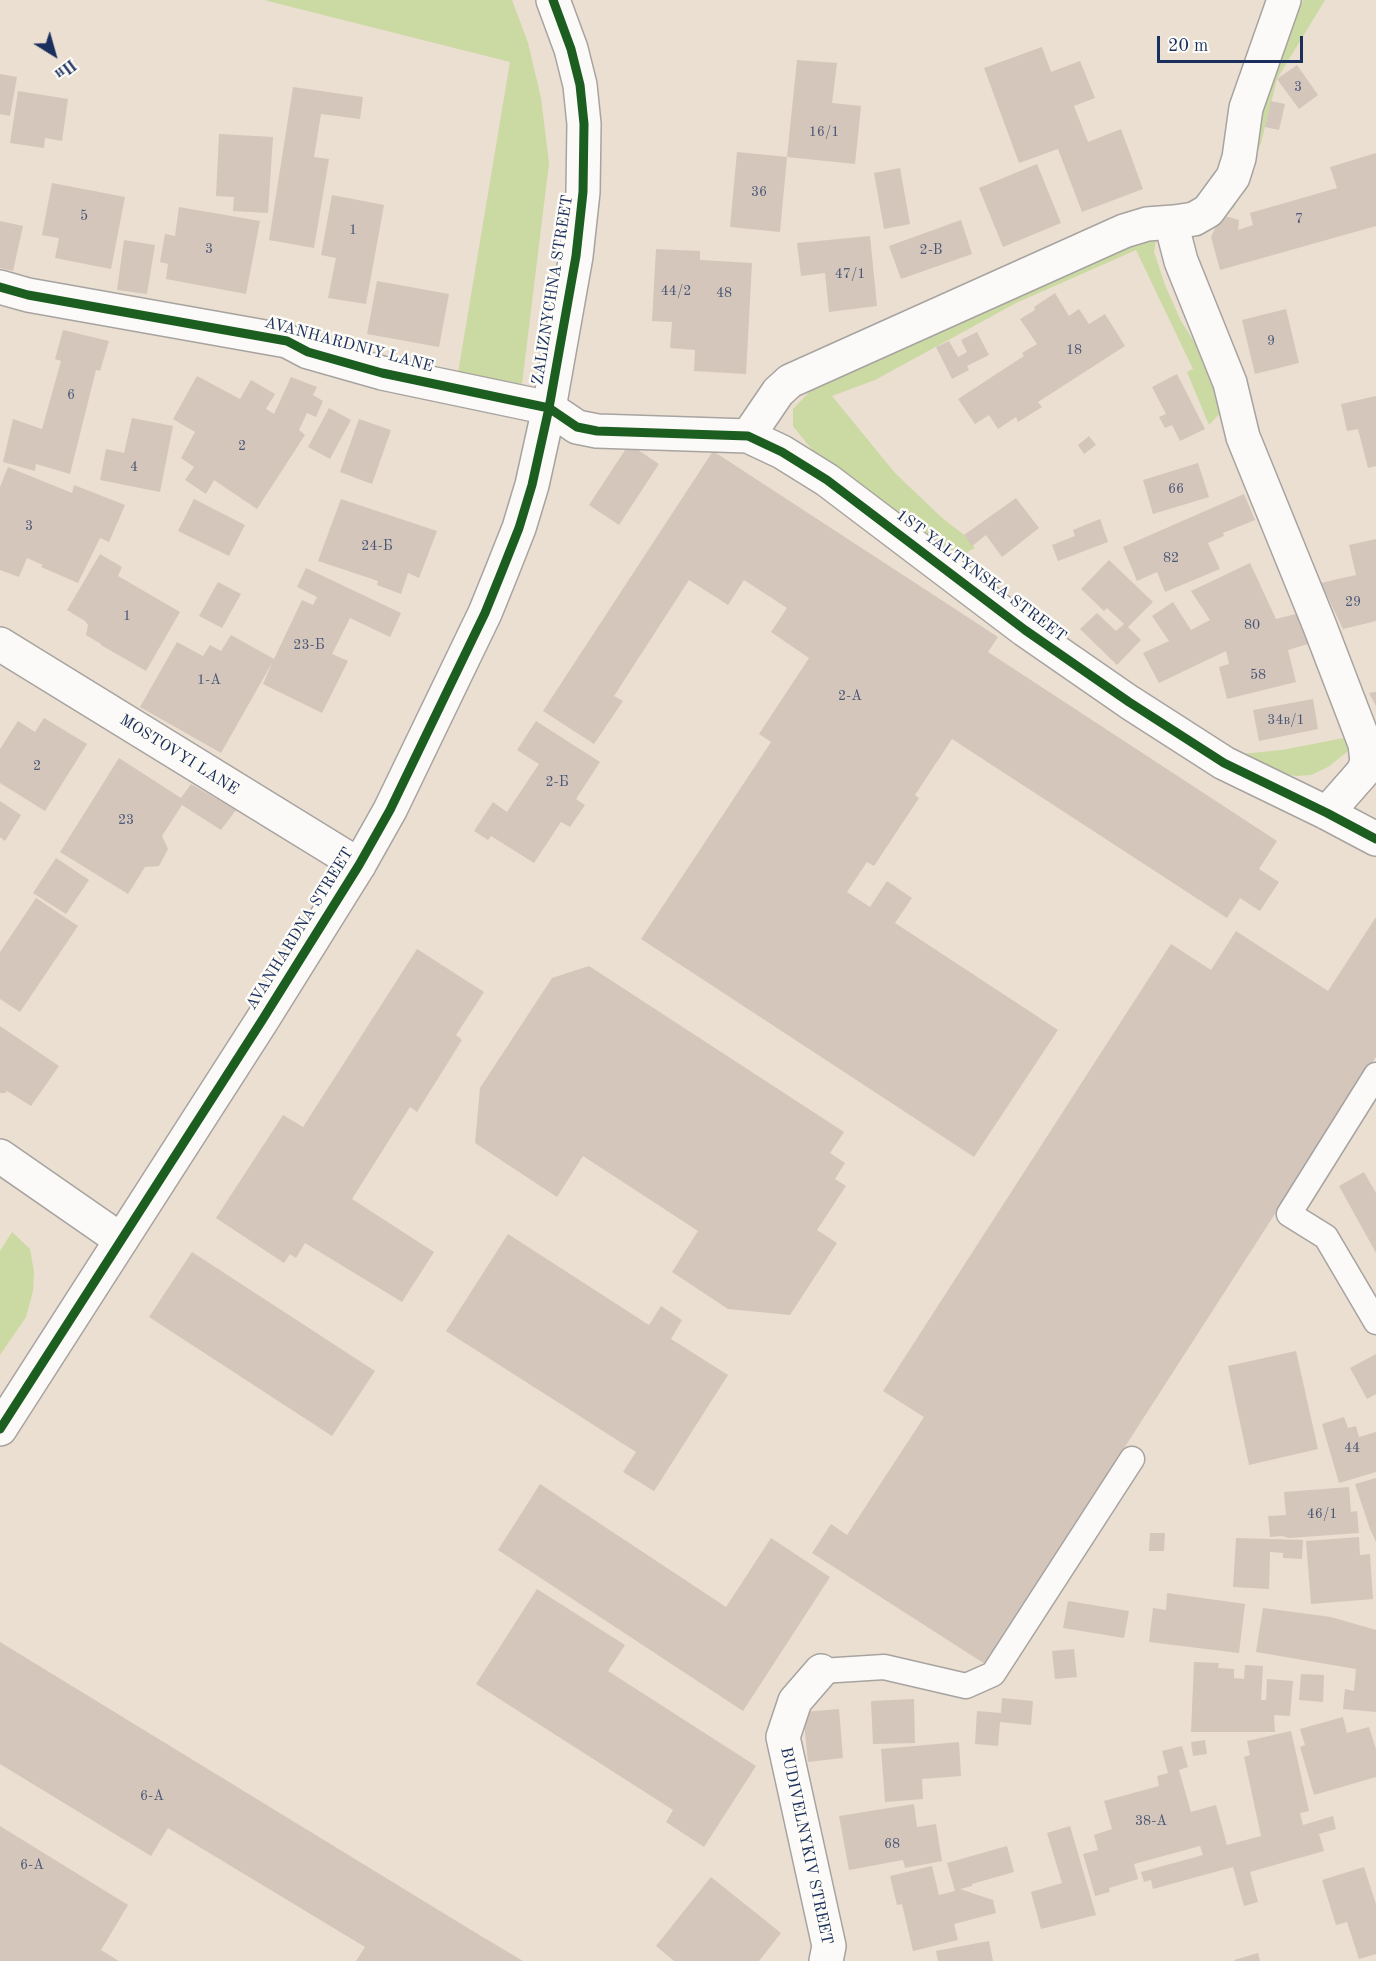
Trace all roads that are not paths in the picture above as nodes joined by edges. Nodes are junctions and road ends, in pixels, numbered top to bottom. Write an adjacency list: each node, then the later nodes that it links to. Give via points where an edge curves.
1 (553, 0): 5 (street, ZALIZNYCHNA STREET, via 580,85 584,135 576,256)
2 (1284, 0): 3 (street, via 1246,108 1233,177 1208,211 1194,219)
3 (1174, 222): 6 (street, via 1124,231 790,381); 8 (street, via 1181,261 1230,383 1243,436 1365,744 1367,762 1363,771)
4 (0, 287): 5 (street, AVANHARDNIY LANE, via 28,296 287,341 308,352 382,373)
5 (549, 408): 6 (street, 1ST YALTYNSKA STREET, via 577,427 597,431); 10 (street, AVANHARDNA STREET, via 532,485 494,592 390,810)
6 (748, 436): 8 (street, 1ST YALTYNSKA STREET, via 827,480 1025,630 1224,764)
7 (0, 644): 10 (street, MOSTOVYI LANE)
8 (1327, 813): 9 (street, 1ST YALTYNSKA STREET)
9 (1376, 839)
10 (358, 865): 13 (street, AVANHARDNA STREET)
11 (1376, 1075): 14 (lane, via 1289,1214 1326,1237)
12 (0, 1156): 13 (street)
13 (121, 1240): 15 (street, AVANHARDNA STREET)
14 (1376, 1322)
15 (0, 1429)
16 (1132, 1460): 17 (lane, via 993,1674 966,1686 884,1668)
17 (821, 1671): 18 (street, BUDIVELNYKIV STREET, via 795,1701 783,1737 829,1946)
18 (826, 1961)

